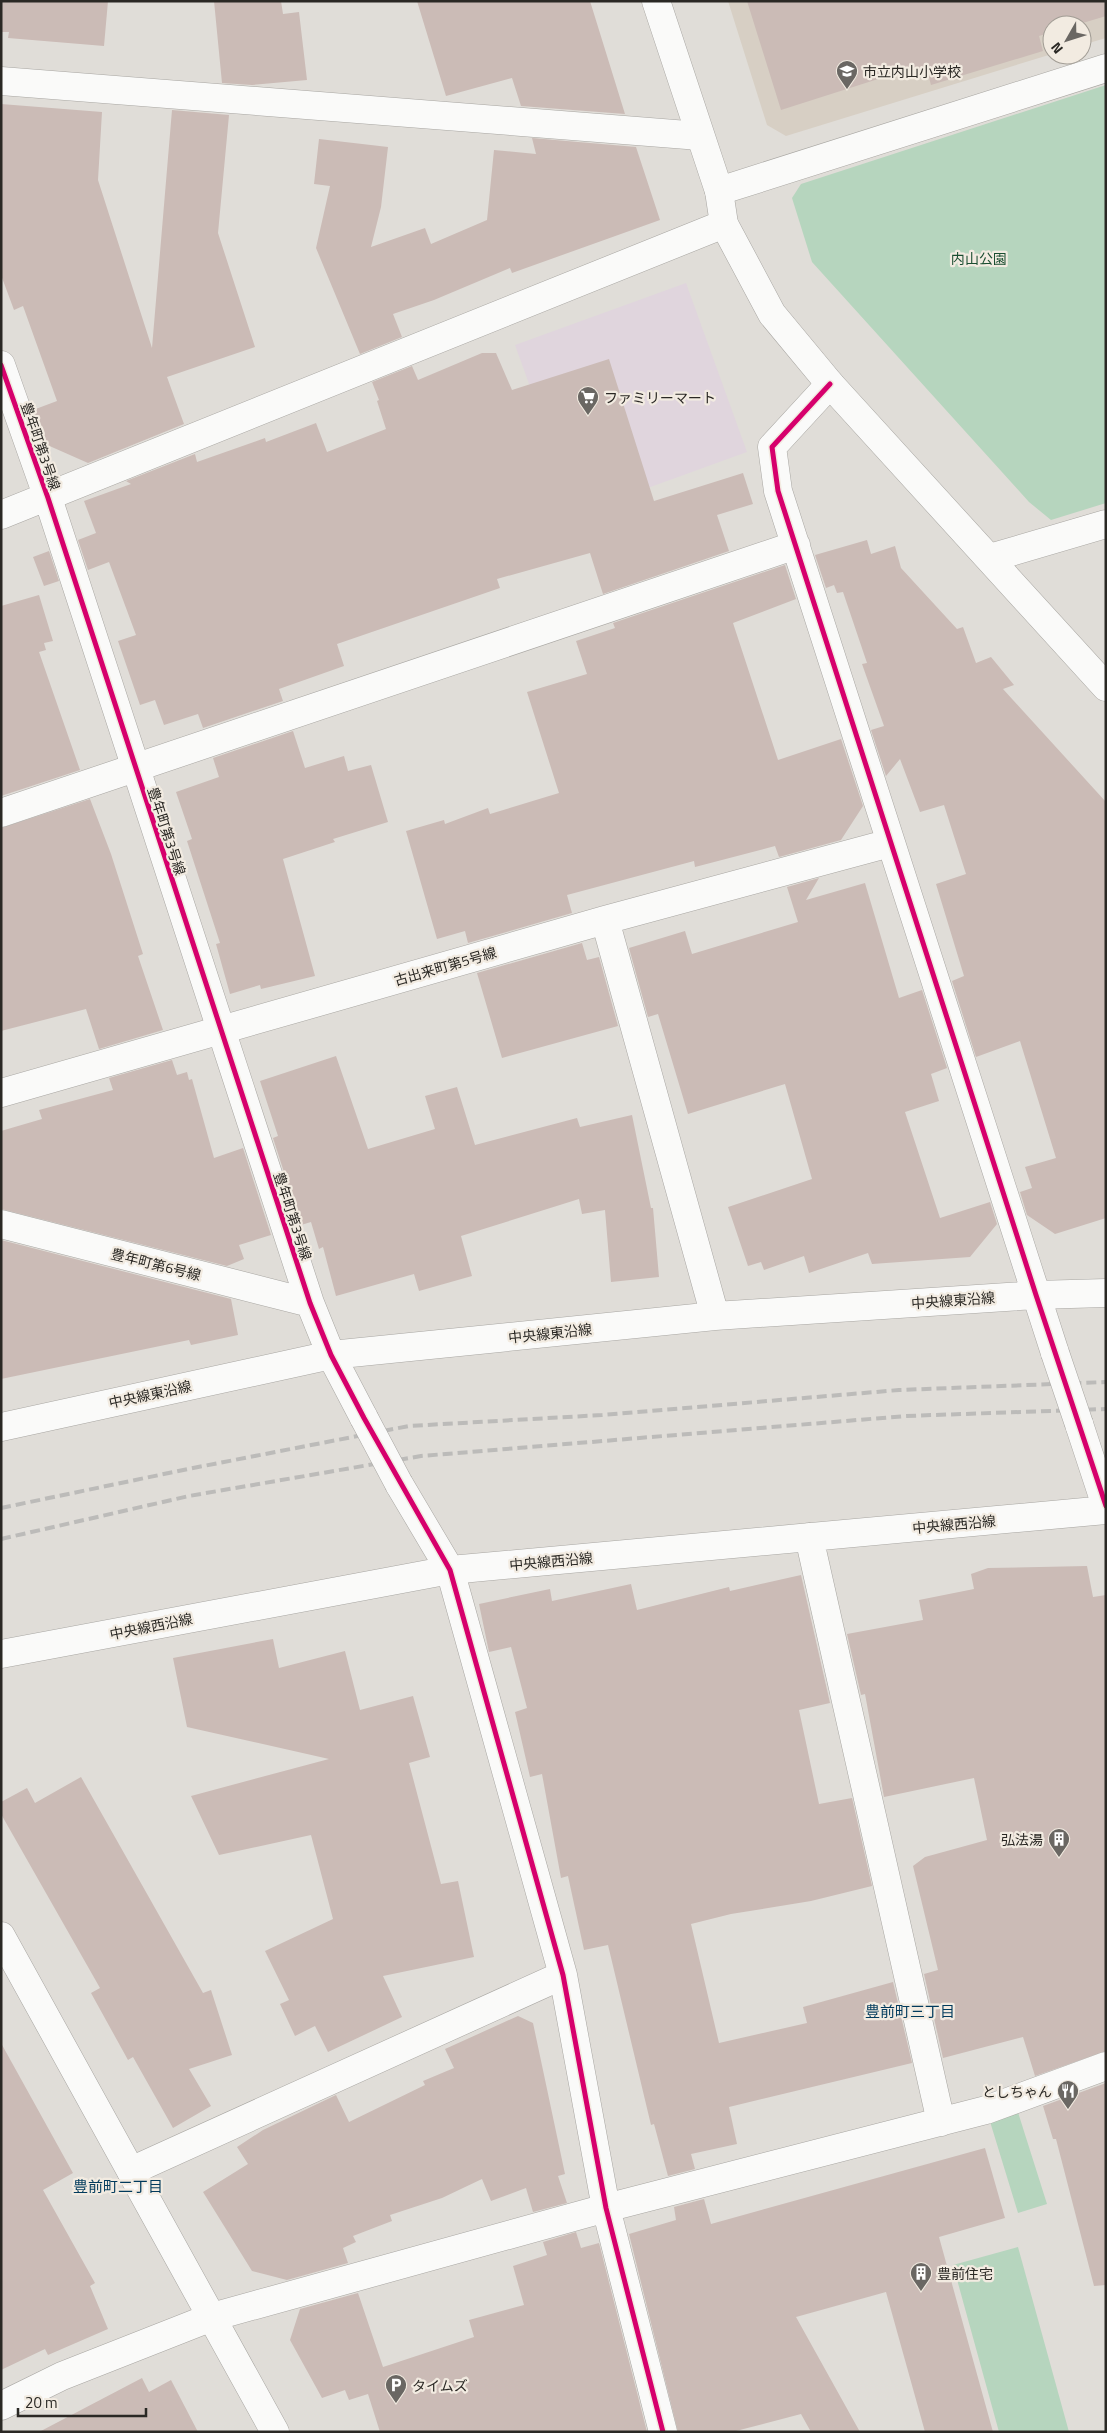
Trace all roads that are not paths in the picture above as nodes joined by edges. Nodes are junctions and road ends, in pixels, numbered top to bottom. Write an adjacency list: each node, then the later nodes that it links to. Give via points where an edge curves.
1 (656, 1): 4 (street)
2 (1106, 68): 5 (street)
3 (1, 81): 4 (street)
4 (700, 136): 5 (street)
5 (719, 191): 6 (street)
6 (724, 224): 8 (street, via 772,314); 9 (street)
7 (1, 365): 9 (street, 豊年町第3号線)
8 (830, 384): 12 (street, via 772,447 778,491); 13 (street)
9 (48, 498): 10 (street); 15 (street, 豊年町第3号線)
10 (1, 515)
11 (1106, 524): 13 (street)
12 (796, 545): 15 (street); 17 (street)
13 (990, 558): 14 (street)
14 (1106, 687)
15 (135, 767): 16 (street); 19 (street, 豊年町第3号線)
16 (1, 813)
17 (890, 842): 18 (street, 古出来町第5号線); 23 (street)
18 (605, 920): 19 (street, 古出来町第5号線); 25 (street)
19 (220, 1031): 20 (street, 古出来町第5号線); 24 (street, 豊年町第3号線)
20 (1, 1092)
21 (1, 1224): 24 (street, 豊年町第6号線)
22 (1106, 1293): 23 (street, 中央線東沿線)
23 (1036, 1295): 25 (street, 中央線東沿線); 28 (street, bridge)
24 (310, 1304): 26 (street, 豊年町第3号線)
25 (715, 1316): 26 (street, 中央線東沿線)
26 (331, 1354): 27 (street, 中央線東沿線); 31 (street, 豊年町第3号線, bridge, via 399,1484)
27 (1, 1427)
28 (1106, 1506)
29 (1106, 1510): 30 (street, 中央線西沿線)
30 (809, 1537): 31 (street, 中央線西沿線); 36 (street)
31 (450, 1570): 32 (street, 中央線西沿線); 34 (street, 豊年町第3号線)
32 (1, 1654)
33 (1, 1936): 37 (street)
34 (564, 1975): 37 (street); 38 (street, 豊年町第3号線)
35 (1106, 2066): 36 (street, via 1007,2104)
36 (942, 2122): 38 (street)
37 (131, 2171): 39 (street)
38 (606, 2208): 39 (street); 42 (street, 豊年町第3号線)
39 (212, 2317): 40 (street, via 62,2376); 41 (street)
40 (1, 2406)
41 (276, 2432)
42 (663, 2432)

